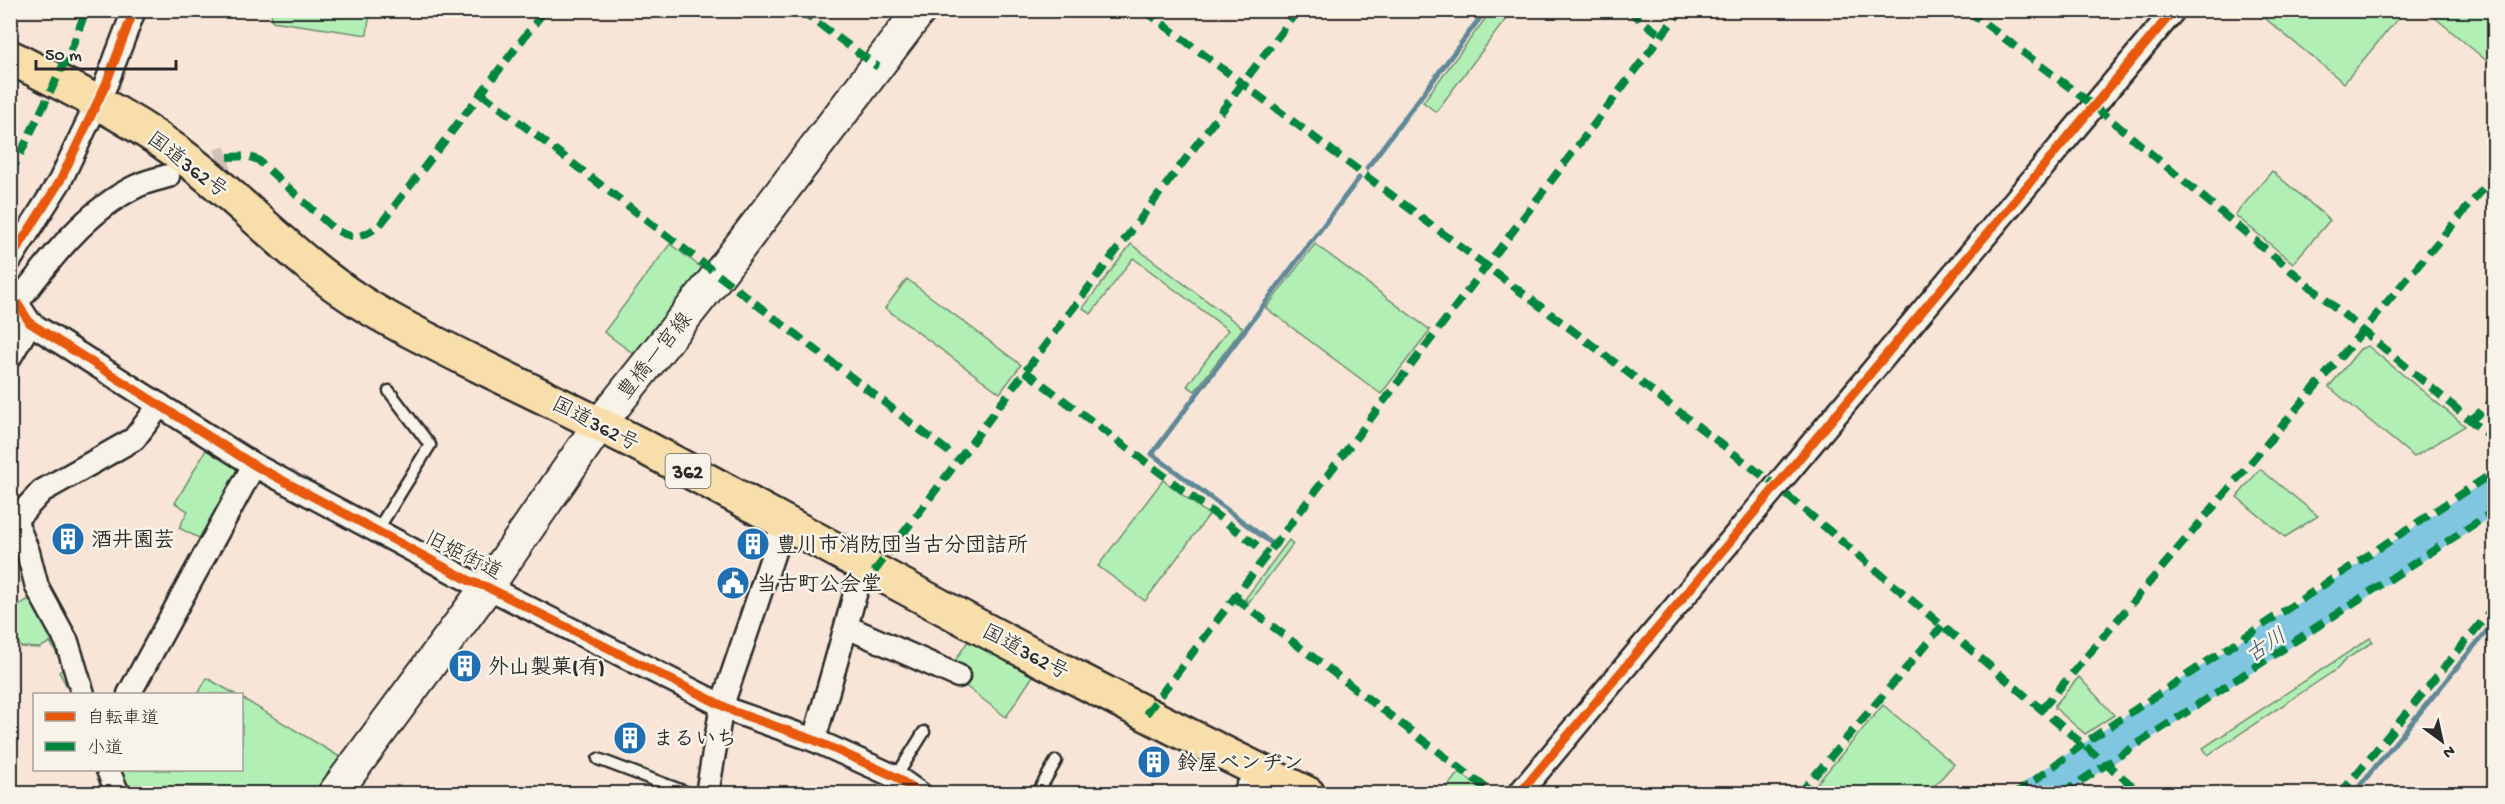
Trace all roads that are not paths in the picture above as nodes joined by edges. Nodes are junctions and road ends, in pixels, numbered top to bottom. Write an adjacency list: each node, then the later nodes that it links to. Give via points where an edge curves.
1 (134, 10): 5 (street)
2 (920, 10): 13 (main road, 豊橋一宮線)
3 (2174, 10): 39 (street)
4 (10, 57): 5 (highway, 国道362号 / 362)
5 (90, 98): 7 (street, via 60,181); 13 (highway, 国道362号 / 362, via 196,166 284,245 362,303)
6 (168, 176): 8 (street, via 139,185 93,215)
7 (10, 260)
8 (14, 307): 9 (street, 旧姫街道)
9 (30, 323): 10 (street); 12 (street, 旧姫街道)
10 (10, 357)
11 (388, 391): 17 (lane, via 430,445)
12 (160, 405): 14 (street, 旧姫街道); 15 (street, via 134,439 42,491)
13 (599, 425): 16 (highway, 国道362号 / 362); 19 (main road, 豊橋一宮線)
14 (254, 465): 17 (street, 旧姫街道); 23 (street)
15 (13, 520): 22 (street, via 28,552 37,587 67,642)
16 (784, 522): 18 (highway, 国道362号 / 362); 24 (street)
17 (378, 530): 19 (street, 旧姫街道)
18 (863, 566): 20 (street); 31 (highway, 国道362号 / 362)
19 (487, 587): 24 (street, 旧姫街道); 33 (main road, 豊橋一宮線)
20 (847, 627): 21 (street); 26 (street)
21 (958, 676)
22 (83, 693)
23 (130, 693)
24 (722, 705): 26 (street, 旧姫街道); 35 (street)
25 (924, 732): 30 (lane)
26 (814, 740): 30 (street, 旧姫街道)
27 (598, 759): 34 (lane)
28 (1056, 761): 37 (lane)
29 (108, 771): 32 (street)
30 (896, 777): 36 (street, 旧姫街道)
31 (1251, 782): 38 (highway, 国道362号 / 362)
32 (118, 794)
33 (334, 794)
34 (691, 794)
35 (707, 794)
36 (920, 794)
37 (1037, 794)
38 (1308, 794)
39 (1519, 794)

